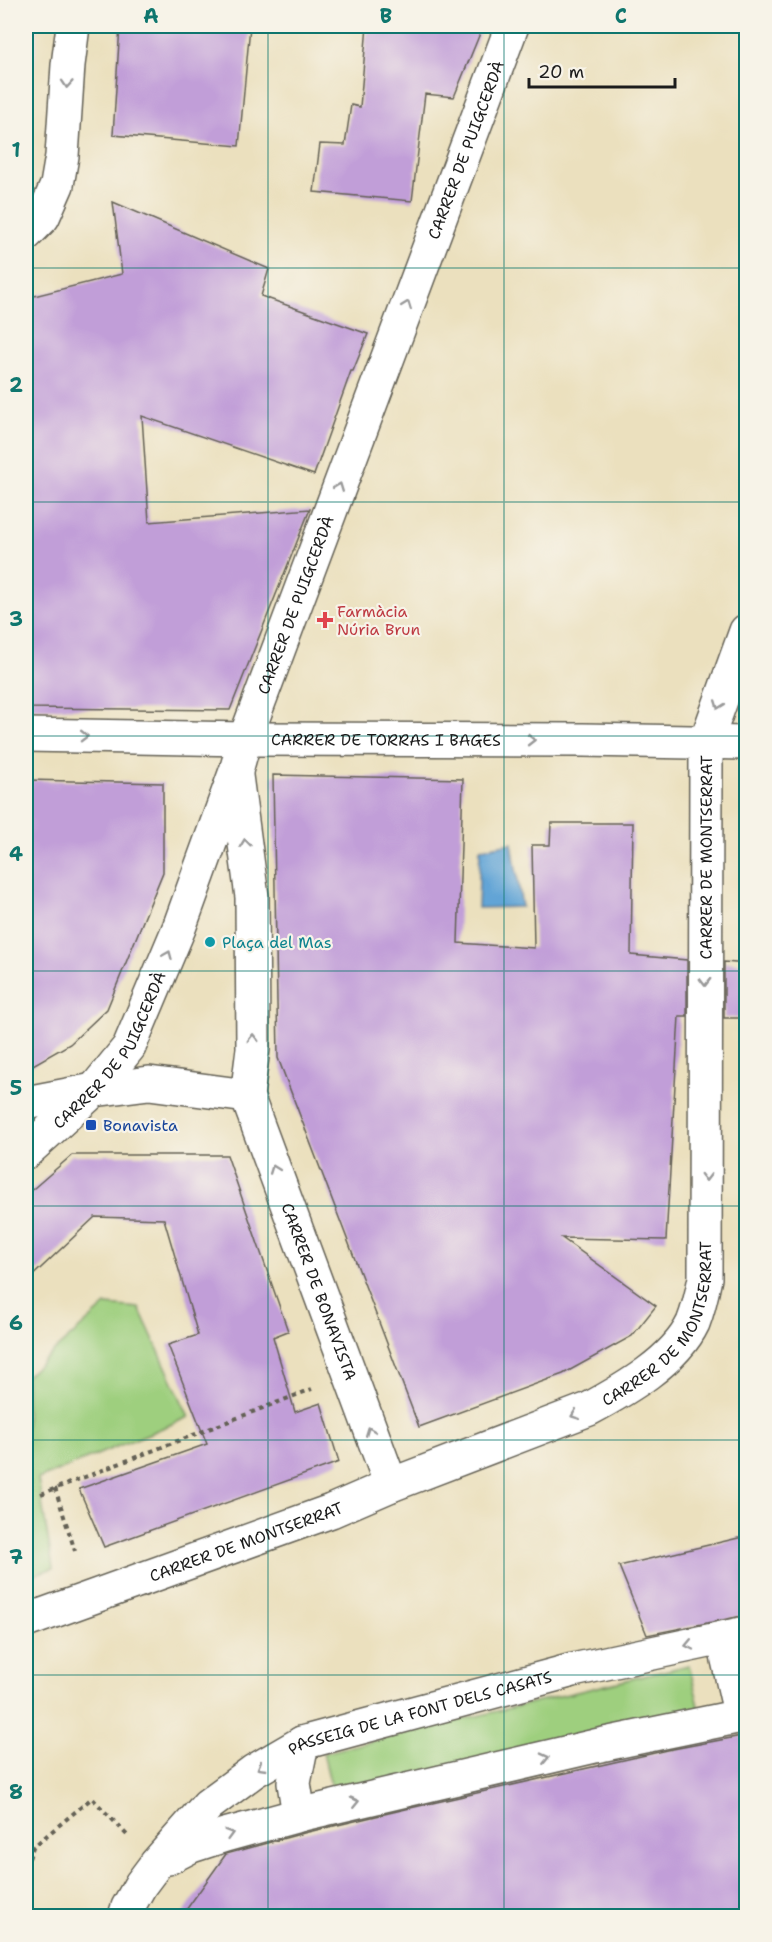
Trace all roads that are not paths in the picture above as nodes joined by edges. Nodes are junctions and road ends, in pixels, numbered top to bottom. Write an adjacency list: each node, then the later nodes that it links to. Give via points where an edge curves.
1 (73, 26): 3 (street, one-way to 3, via 57,185 43,217)
2 (512, 26): 6 (street, CARRER DE PUIGCERDÀ, one-way to 2)
3 (26, 234)
4 (747, 631): 7 (street, CARRER DE MONTSERRAT, one-way to 7)
5 (26, 735): 6 (street, CARRER DE TORRAS I BAGES, one-way to 6)
6 (245, 739): 7 (street, CARRER DE TORRAS I BAGES, one-way to 7); 9 (street, CARRER DE PUIGCERDÀ)
7 (705, 742): 8 (street, CARRER DE TORRAS I BAGES); 14 (street, CARRER DE MONTSERRAT, one-way to 14, via 705,1278 692,1325 655,1367 589,1409)
8 (747, 743)
9 (236, 771): 10 (street, CARRER DE PUIGCERDÀ, one-way to 9, via 129,1047 179,928); 11 (street, one-way to 9, via 253,1049 252,897)
10 (94, 1090): 11 (street, via 149,1083); 12 (street); 13 (street, CARRER DE PUIGCERDÀ)
11 (247, 1096): 14 (street, CARRER DE BONAVISTA, one-way to 11)
12 (26, 1103)
13 (26, 1152)
14 (391, 1485): 15 (street, CARRER DE MONTSERRAT, via 331,1511)
15 (26, 1621)
16 (735, 1635): 17 (street, PASSEIG DE LA FONT DELS CASATS); 18 (street, PASSEIG DE LA FONT DELS CASATS, one-way to 18, via 573,1670)
17 (744, 1716): 19 (street, PASSEIG DE LA FONT DELS CASATS, one-way to 17, via 595,1746)
18 (302, 1743): 19 (street, via 294,1783); 20 (street, PASSEIG DE LA FONT DELS CASATS, one-way to 20, via 254,1771 208,1805)
19 (298, 1815): 20 (street, PASSEIG DE LA FONT DELS CASATS, one-way to 19, via 192,1846)
20 (156, 1864): 21 (street, PASSEIG DE LA FONT DELS CASATS)
21 (125, 1917)

